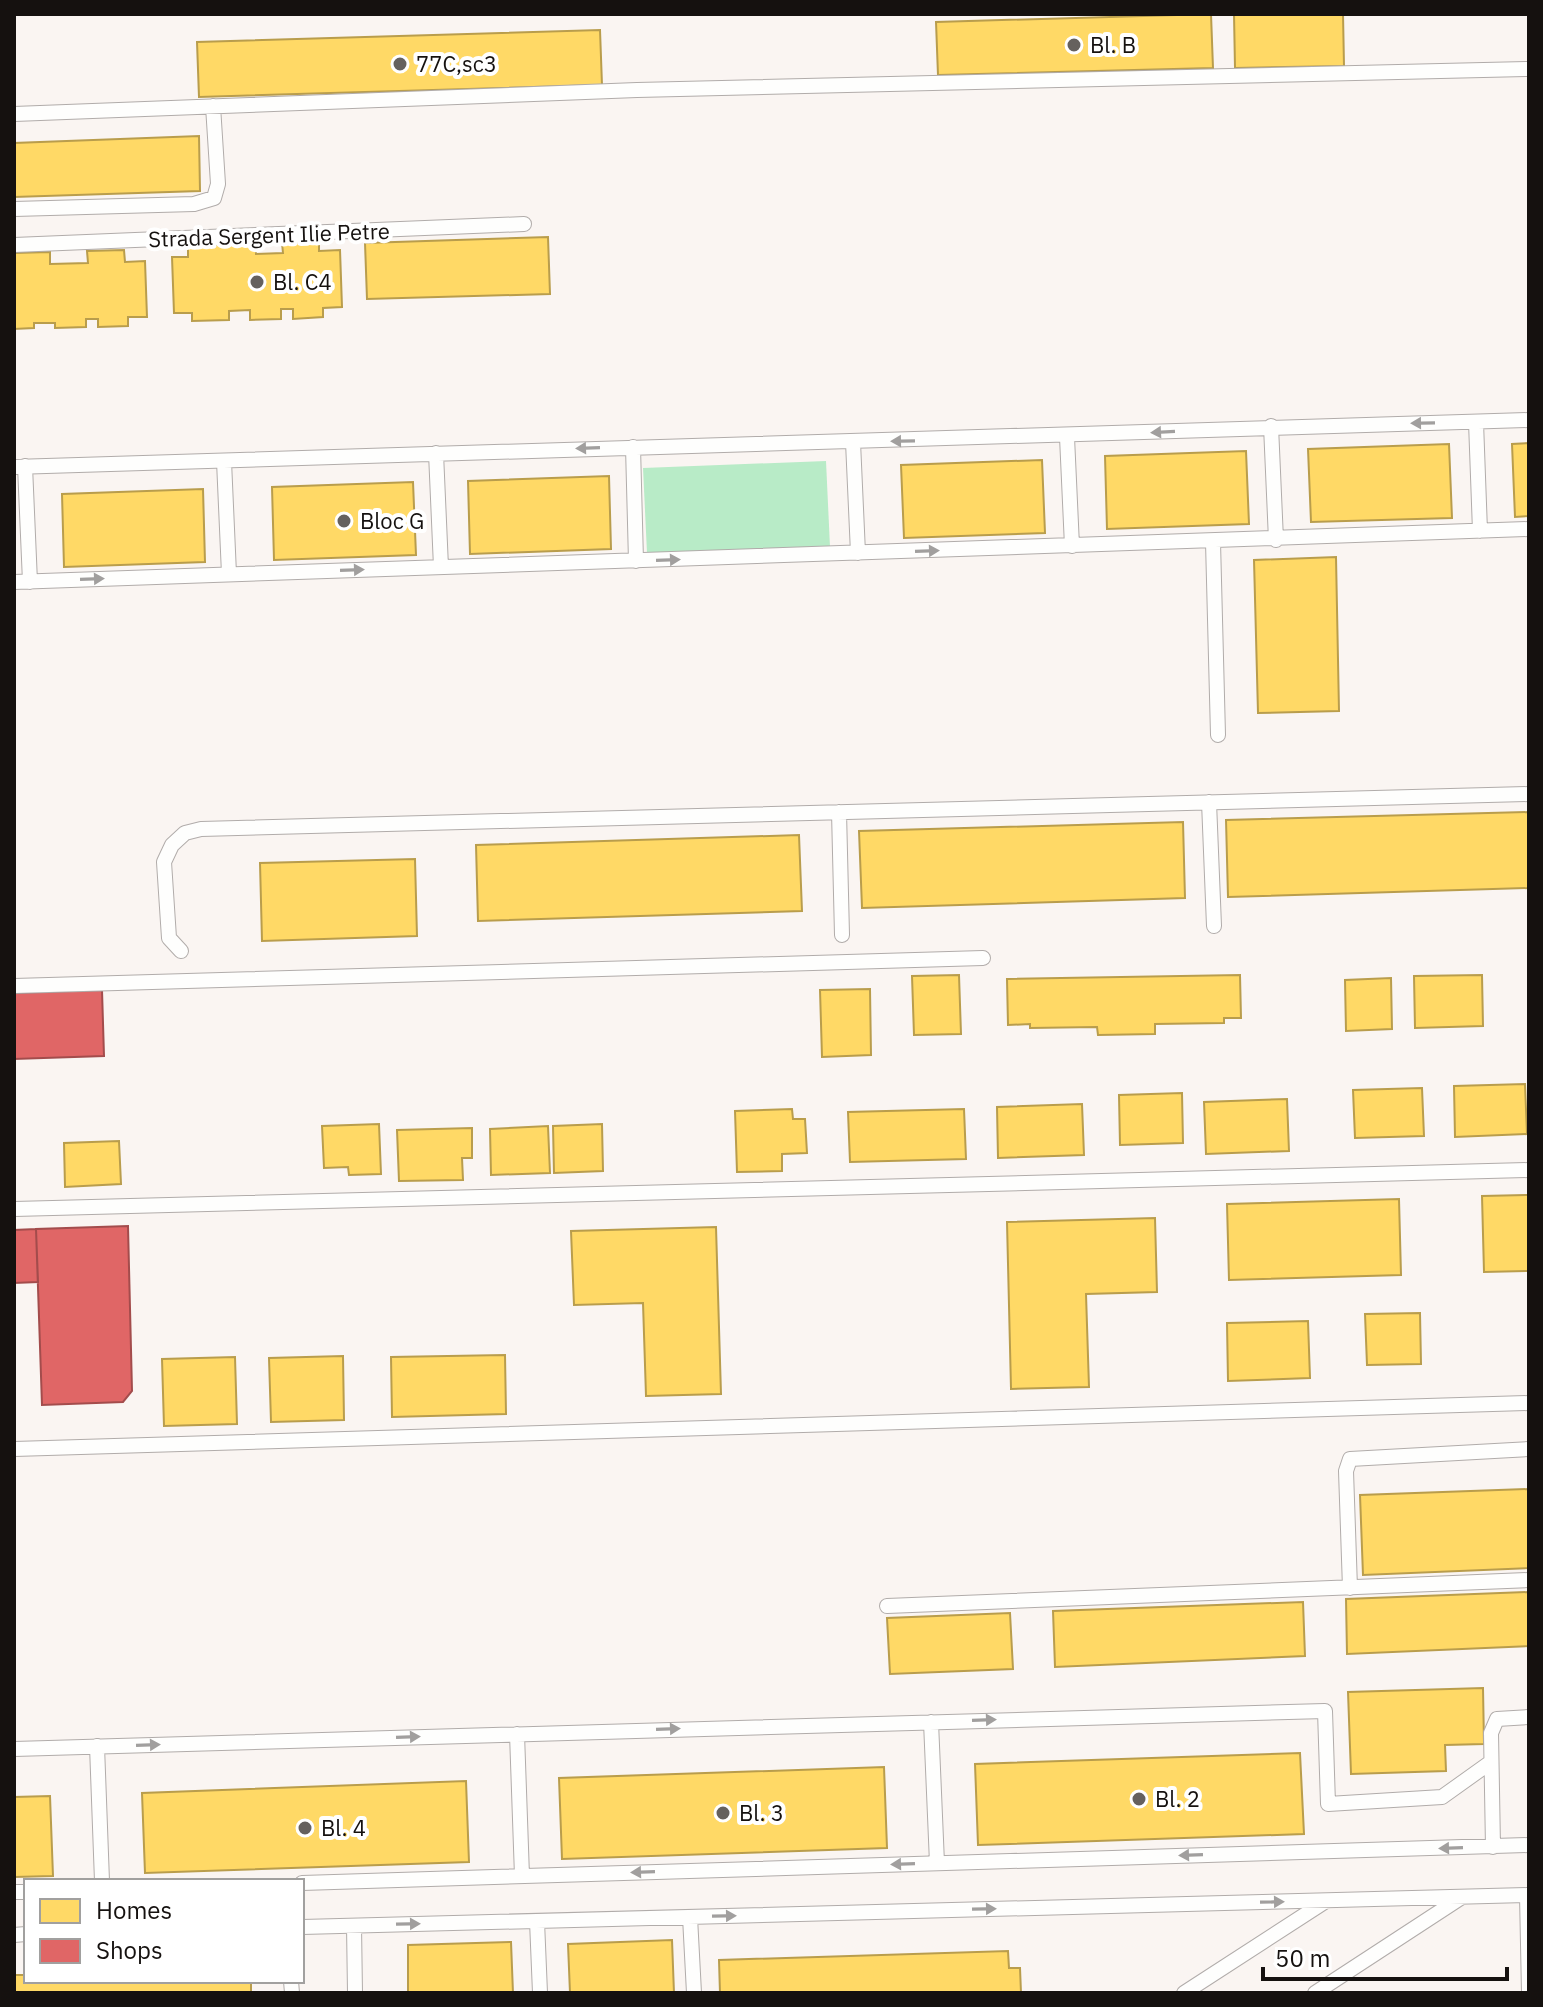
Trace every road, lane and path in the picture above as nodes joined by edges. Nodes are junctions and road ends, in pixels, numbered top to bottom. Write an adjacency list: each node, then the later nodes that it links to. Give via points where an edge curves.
1 (1529, 69): 2 (lane, via 637,90)
2 (213, 106): 3 (lane); 4 (lane, via 218,184 214,198 194,204)
3 (14, 114)
4 (14, 209)
5 (524, 224): 6 (lane, Strada Sergent Ilie Petre)
6 (14, 245)
7 (1529, 420): 8 (lane)
8 (1476, 422): 9 (lane, one-way to 9); 17 (lane)
9 (1271, 426): 10 (lane, one-way to 10); 18 (lane)
10 (1067, 437): 11 (lane, one-way to 11); 20 (lane)
11 (853, 442): 12 (lane); 21 (lane)
12 (633, 447): 13 (lane, one-way to 13); 22 (lane)
13 (436, 453): 14 (lane); 23 (lane)
14 (224, 461): 15 (lane); 24 (lane)
15 (20, 467): 26 (lane)
16 (1529, 529): 17 (lane)
17 (1480, 531): 18 (lane)
18 (1276, 540): 19 (lane)
19 (1213, 542): 20 (lane); 27 (lane)
20 (1072, 546): 21 (lane, one-way to 20)
21 (858, 553): 22 (lane, one-way to 21)
22 (636, 561): 23 (lane)
23 (441, 567): 24 (lane, one-way to 23)
24 (229, 574): 26 (lane, one-way to 24)
25 (14, 582): 26 (lane)
26 (30, 582)
27 (1218, 735)
28 (1529, 794): 29 (lane)
29 (1209, 802): 30 (lane); 31 (lane)
30 (839, 812): 32 (lane); 33 (lane, via 201,829 185,833 164,862 169,938)
31 (1214, 926)
32 (842, 935)
33 (181, 951)
34 (983, 958): 35 (lane)
35 (14, 986)
36 (1529, 1170): 37 (lane)
37 (14, 1209)
38 (1529, 1403): 39 (lane)
39 (14, 1449)
40 (1529, 1449): 42 (lane, via 1350,1459)
41 (1529, 1580): 42 (lane)
42 (1350, 1588): 43 (lane)
43 (887, 1606)
44 (1529, 1717): 49 (lane, via 1497,1719 1491,1733)
45 (931, 1722): 46 (lane, one-way to 45); 49 (lane, one-way to 49, via 1325,1711 1328,1804 1442,1797); 52 (lane)
46 (517, 1734): 47 (lane, one-way to 46); 53 (lane)
47 (97, 1746): 48 (lane); 54 (lane)
48 (14, 1749)
49 (1491, 1762): 51 (lane)
50 (1529, 1845): 51 (lane)
51 (1493, 1847): 52 (lane, one-way to 52)
52 (937, 1863): 53 (lane, one-way to 53)
53 (522, 1876): 55 (lane)
54 (102, 1879)
55 (304, 1883)
56 (1528, 1895): 57 (lane); 68 (lane)
57 (1462, 1897): 58 (lane); 67 (lane)
58 (1326, 1901): 59 (lane, one-way to 58); 66 (lane)
59 (690, 1917): 60 (lane); 65 (lane)
60 (537, 1921): 61 (lane, one-way to 60); 64 (lane)
61 (354, 1926): 62 (lane); 63 (lane)
62 (304, 1927)
63 (355, 1993)
64 (540, 1993)
65 (694, 1993)
66 (1184, 1993)
67 (1315, 1993)
68 (1529, 1993)

